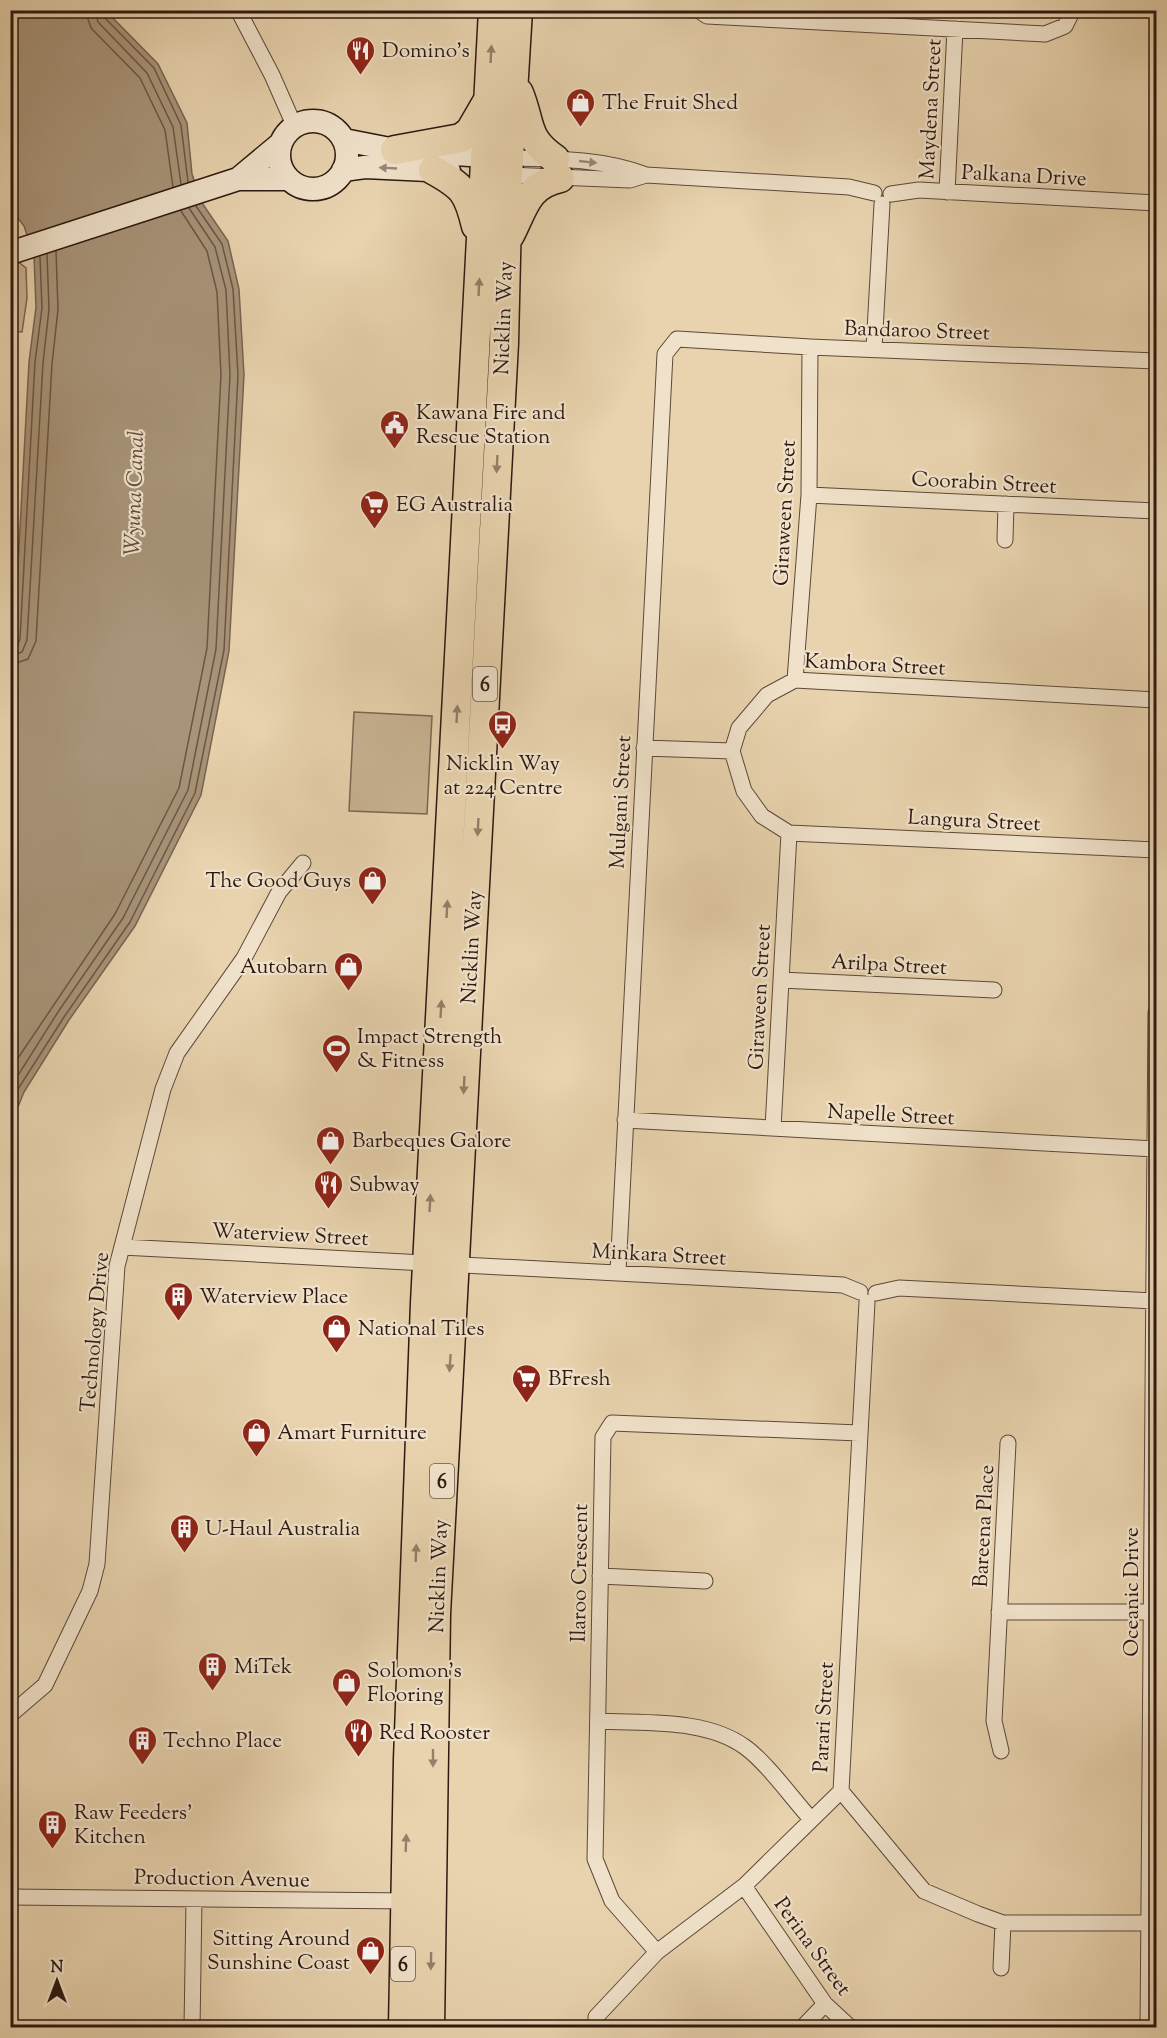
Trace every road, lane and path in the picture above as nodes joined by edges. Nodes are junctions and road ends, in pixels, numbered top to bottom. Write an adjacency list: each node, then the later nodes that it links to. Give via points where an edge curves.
1 (238, 10): 10 (street)
2 (493, 10): 9 (highway, Nicklin Way / 6, one-way to 2)
3 (518, 10): 8 (highway, Nicklin Way / 6)
4 (698, 10): 6 (street, via 707,16)
5 (1073, 10): 7 (street, via 1065,26 1045,34)
6 (841, 16): 7 (street)
7 (955, 29): 20 (street, Maydena Street)
8 (514, 80): 14 (highway, Nicklin Way / 6); 15 (highway, via 527,112 532,139)
9 (489, 98): 13 (highway, via 470,131 461,138); 14 (highway, Nicklin Way / 6)
10 (294, 125): 11 (main road, via 312,120 324,122); 12 (main road)
11 (344, 140): 13 (main road); 17 (main road, via 347,154)
12 (280, 144): 18 (main road); 19 (main road, via 278,158)
13 (394, 150): 14 (main road)
14 (497, 166): 15 (street, Palkana Drive); 16 (main road); 23 (highway, Nicklin Way / 6)
15 (557, 168): 21 (street, Palkana Drive, via 630,180 646,175 849,187); 23 (highway, via 535,187)
16 (434, 170): 17 (main road, one-way to 17, via 366,167); 23 (highway, via 466,194)
17 (343, 171): 19 (main road, via 318,189 299,186)
18 (238, 178): 19 (main road); 24 (main road)
19 (289, 179)
20 (947, 192): 21 (street, Palkana Drive, via 905,191); 22 (street, Palkana Drive)
21 (882, 197): 27 (street)
22 (1156, 202)
23 (494, 243): 47 (highway, Nicklin Way / 6, one-way to 23); 48 (highway, Nicklin Way / 6, one-way to 48, via 504,343)
24 (12, 252)
25 (677, 339): 26 (street, Bandaroo Street); 35 (street, Mulgani Street, via 665,354)
26 (810, 347): 27 (street, Bandaroo Street); 29 (street, Giraween Street)
27 (874, 349): 28 (street, Bandaroo Street)
28 (1156, 361)
29 (809, 495): 30 (street, Coorabin Street); 33 (street, Giraween Street)
30 (1006, 504): 31 (street, Coorabin Street); 32 (street)
31 (1156, 511)
32 (1005, 540)
33 (795, 680): 34 (street, Kambora Street); 36 (street, Kambora Street, via 767,695 739,728)
34 (1156, 700)
35 (644, 748): 36 (street); 43 (street, Mulgani Street)
36 (732, 751): 37 (street, via 744,791 762,816)
37 (789, 833): 38 (street, Langura Street); 40 (street, Giraween Street)
38 (1156, 850)
39 (303, 863): 46 (street, Technology Drive, via 279,892 244,958 177,1053 163,1089)
40 (781, 980): 41 (street, Arilpa Street); 44 (street, Giraween Street)
41 (994, 990)
42 (1156, 1013): 45 (street, Oceanic Drive)
43 (625, 1120): 44 (street, Napelle Street); 49 (street, Mulgani Street)
44 (773, 1128): 45 (street, Napelle Street)
45 (1155, 1149): 51 (street, Oceanic Drive)
46 (122, 1247): 47 (street, Waterview Street); 58 (street, Technology Drive, via 116,1281 97,1564 90,1591 45,1685)
47 (427, 1262): 48 (street, Waterview Street); 66 (highway, Nicklin Way / 6, one-way to 47)
48 (456, 1263): 49 (street, Minkara Street); 67 (highway, Nicklin Way / 6, one-way to 67, via 436,1614)
49 (618, 1272): 50 (street, Minkara Street, via 843,1285)
50 (868, 1295): 51 (street, Minkara Street, via 899,1288); 52 (street, Parari Street)
51 (1154, 1301): 57 (street, Oceanic Drive)
52 (859, 1433): 54 (street, Ilaroo Crescent, via 612,1424 603,1437); 61 (street, Parari Street)
53 (1008, 1443): 56 (street, Bareena Place)
54 (600, 1576): 55 (street); 59 (street, Ilaroo Crescent)
55 (705, 1581)
56 (999, 1612): 57 (street, Bareena Place); 60 (street, Bareena Place, via 994,1721)
57 (1152, 1612): 69 (street, Oceanic Drive)
58 (10, 1715)
59 (598, 1721): 62 (street, via 701,1728 725,1735 746,1748); 70 (street, Ilaroo Crescent, via 595,1859 612,1901)
60 (1001, 1751)
61 (841, 1791): 62 (street, Parari Street); 68 (street, via 924,1891)
62 (810, 1818): 63 (street, Parari Street)
63 (744, 1886): 70 (street, Parari Street); 72 (street, Perina Street)
64 (10, 1897): 65 (street, Production Avenue)
65 (194, 1899): 66 (street, Production Avenue); 73 (street)
66 (404, 1901): 67 (street, Production Avenue); 74 (highway, Nicklin Way / 6)
67 (433, 1902): 75 (highway, Nicklin Way / 6, one-way to 75)
68 (1003, 1923): 69 (street); 71 (street)
69 (1149, 1923): 79 (street, Oceanic Drive)
70 (657, 1952): 76 (street, Parari Street, via 596,2017)
71 (1001, 1968)
72 (825, 2004): 77 (street); 78 (street, Perina Street)
73 (192, 2028)
74 (403, 2028)
75 (430, 2028)
76 (596, 2028)
77 (802, 2028)
78 (851, 2028)
79 (1148, 2028)

